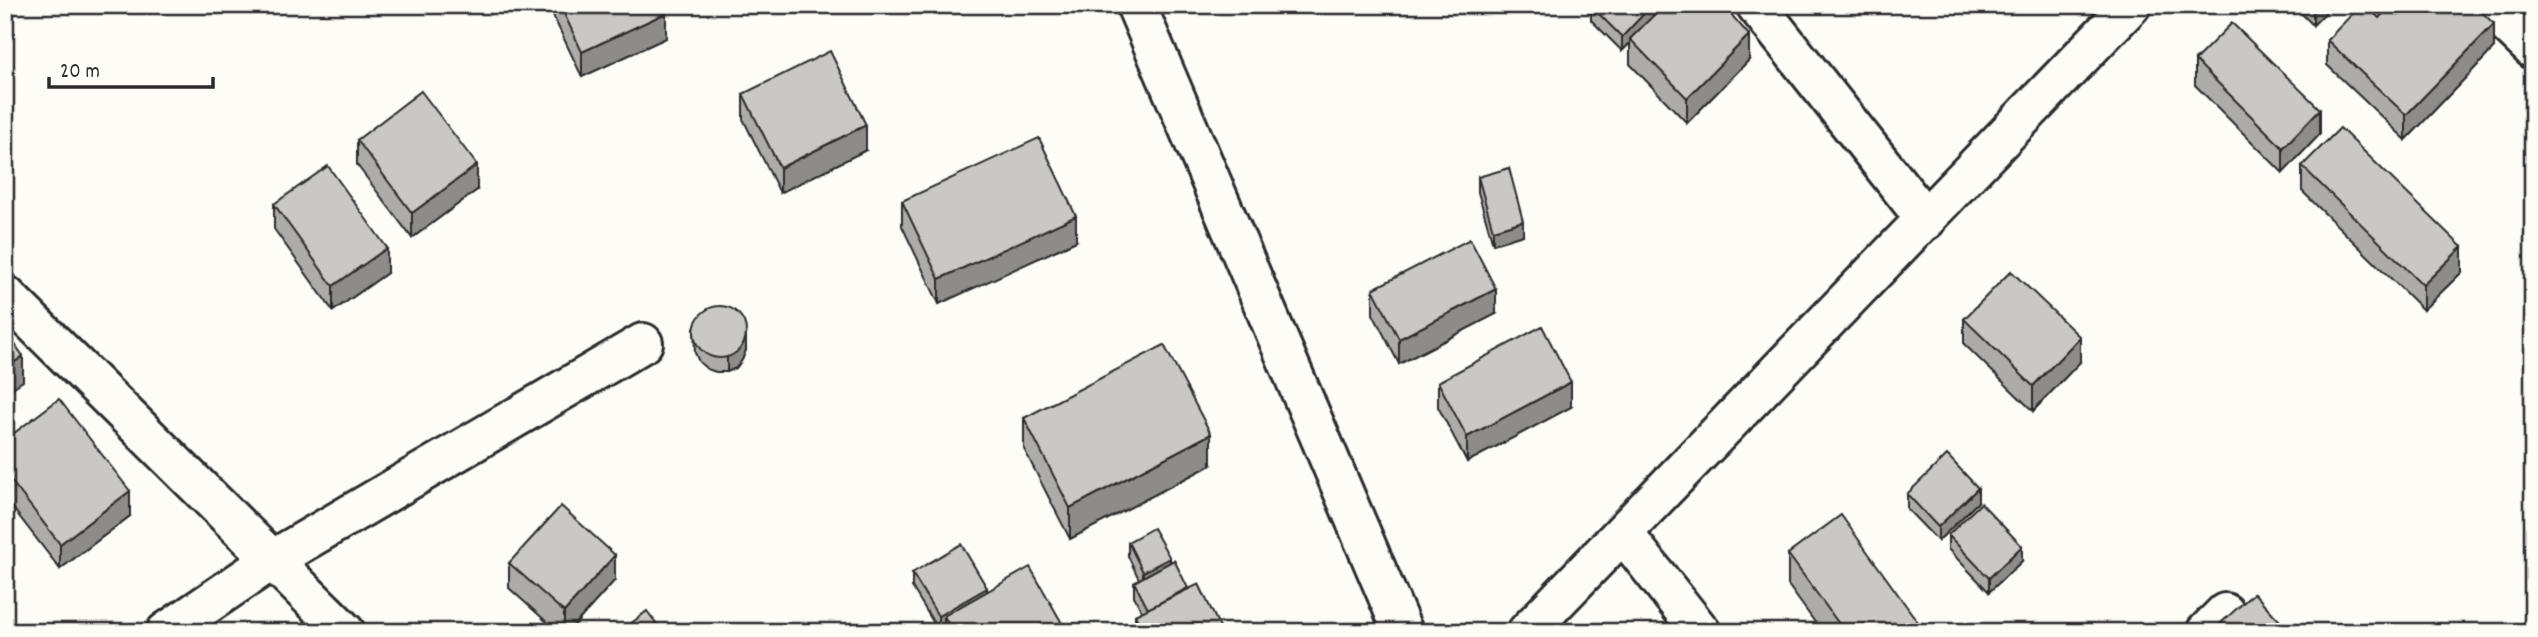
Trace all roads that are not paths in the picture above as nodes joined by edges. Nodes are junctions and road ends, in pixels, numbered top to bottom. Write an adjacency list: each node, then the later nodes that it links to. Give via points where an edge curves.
1 (1136, 5): 13 (street)
2 (1756, 5): 6 (street)
3 (2131, 5): 6 (street)
4 (2487, 5): 5 (street)
5 (2533, 49)
6 (1926, 220): 9 (street)
7 (5, 295): 10 (street)
8 (643, 343): 10 (street)
9 (1623, 533): 14 (street); 15 (street)
10 (272, 560): 11 (street); 12 (street)
11 (166, 632)
12 (345, 632)
13 (1402, 632)
14 (1527, 632)
15 (1701, 632)

